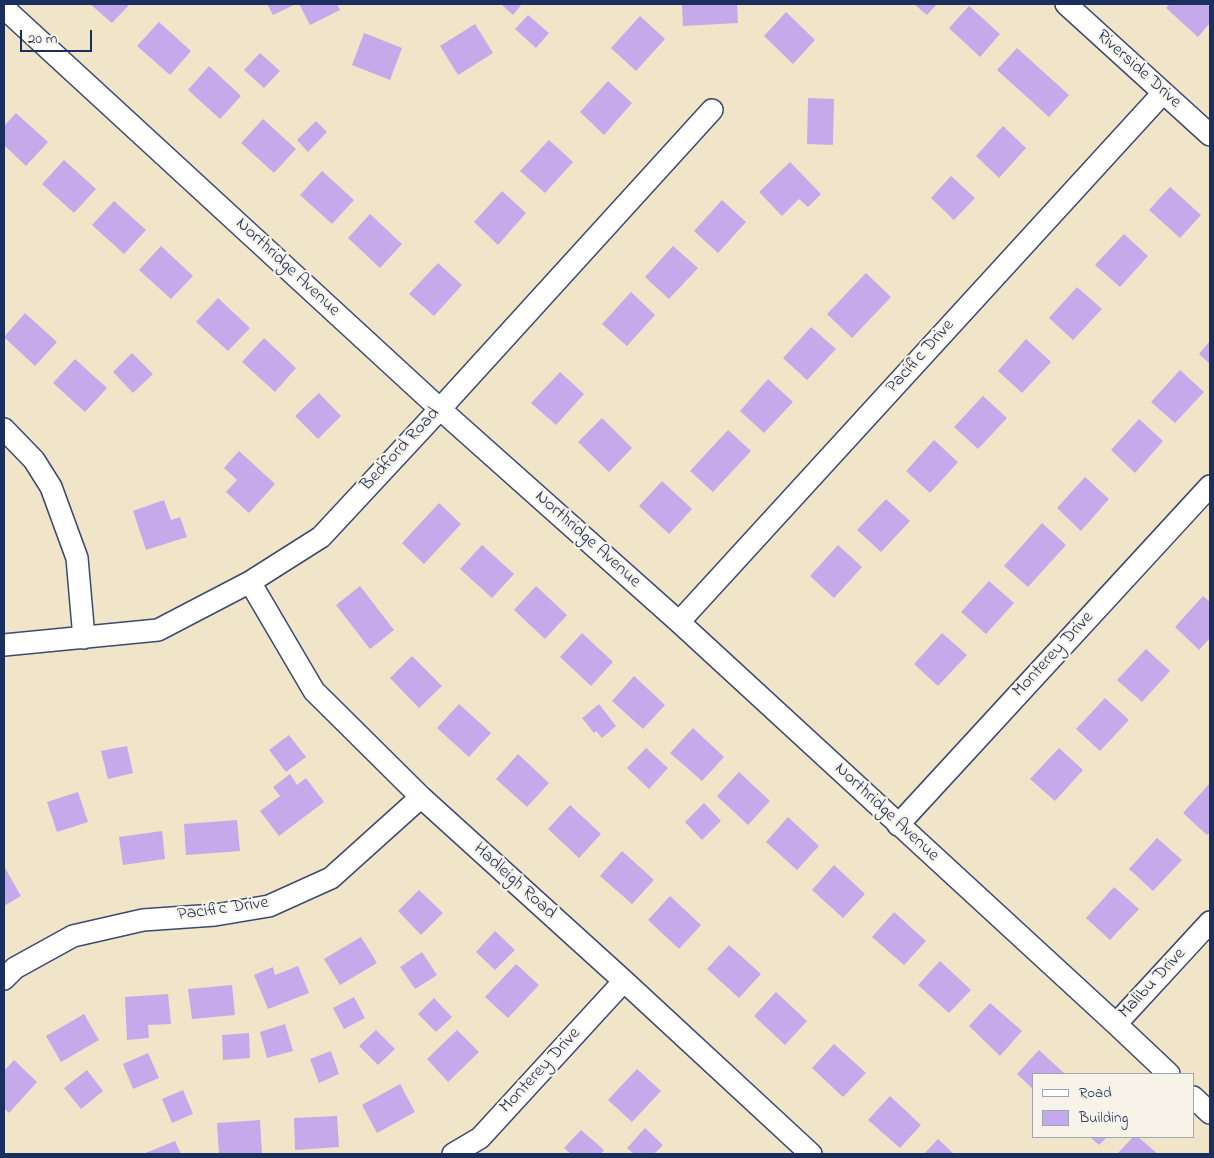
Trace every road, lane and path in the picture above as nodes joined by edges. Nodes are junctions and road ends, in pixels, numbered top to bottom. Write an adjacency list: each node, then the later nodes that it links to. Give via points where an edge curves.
1 (1066, 4): 3 (street, Riverside Drive)
2 (4, 8): 6 (street, Northridge Avenue)
3 (1163, 92): 5 (street, Riverside Drive); 10 (street, Pacific Drive)
4 (712, 110): 6 (street, Bedford Road)
5 (1210, 135)
6 (440, 409): 9 (street, Bedford Road, via 321,537); 10 (street, Northridge Avenue)
7 (4, 429): 11 (street, via 34,460 51,487 77,558)
8 (1210, 486): 14 (street, Monterey Drive)
9 (250, 582): 11 (street, Bedford Road, via 158,630); 13 (street, Hadleigh Road, via 314,691)
10 (679, 622): 14 (street, Northridge Avenue)
11 (84, 638): 12 (street, Bedford Road)
12 (4, 645)
13 (421, 797): 16 (street, Pacific Drive, via 331,878 269,906 215,915 143,920 73,936 15,968); 17 (street, Hadleigh Road)
14 (898, 825): 18 (street, Northridge Avenue)
15 (1210, 922): 18 (street, Malibu Drive)
16 (4, 980)
17 (624, 981): 22 (street, Monterey Drive, via 480,1138); 23 (street, Hadleigh Road)
18 (1116, 1024): 19 (street, Northridge Avenue)
19 (1168, 1073)
20 (1194, 1098): 21 (street)
21 (1210, 1114)
22 (453, 1154)
23 (811, 1154)

